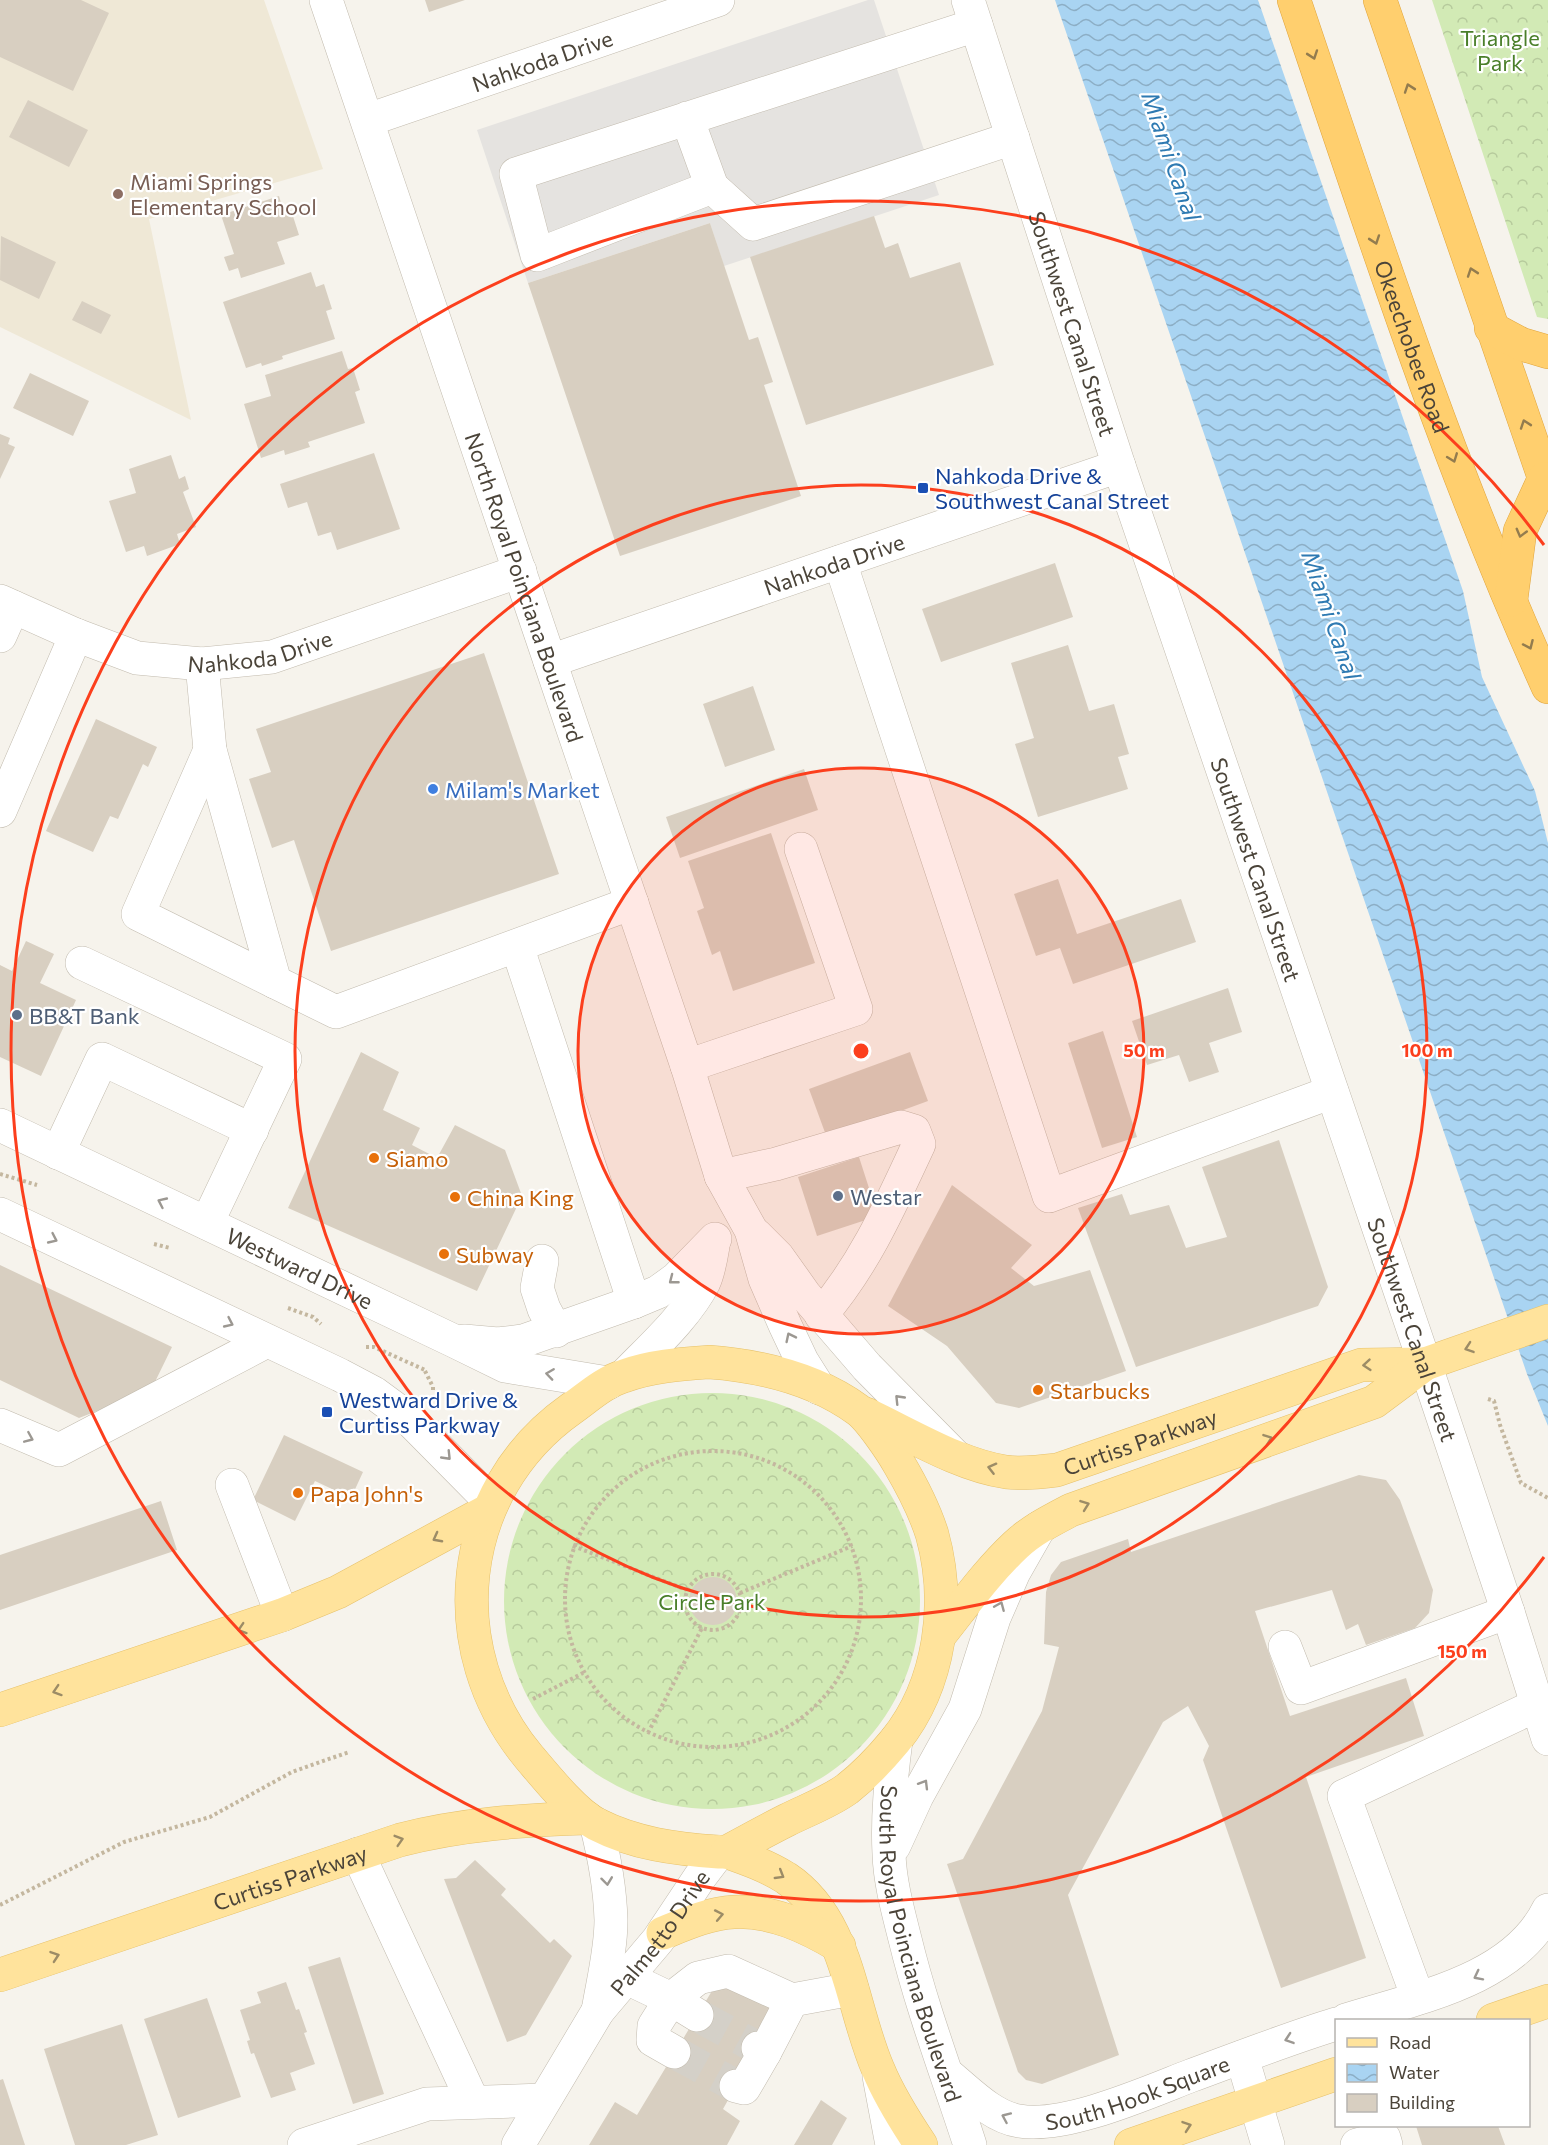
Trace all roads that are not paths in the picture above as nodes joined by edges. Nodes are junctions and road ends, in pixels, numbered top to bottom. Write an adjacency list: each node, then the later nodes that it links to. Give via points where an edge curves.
1 (326, 0): 8 (street, North Royal Poinciana Boulevard)
2 (718, 0): 5 (street, Nahkoda Drive)
3 (1294, 0): 17 (highway, Okeechobee Road, one-way to 17, via 1408,337)
4 (1380, 0): 11 (highway, one-way to 4)
5 (645, 12): 8 (street, Nahkoda Drive)
6 (972, 12): 7 (street); 9 (street, Southwest Canal Street)
7 (687, 118): 10 (street); 10 (street, via 516,174 537,255)
8 (368, 120): 16 (street, North Royal Poinciana Boulevard)
9 (1013, 138): 10 (street, via 753,224); 13 (street, Southwest Canal Street)
10 (712, 187)
11 (1491, 328): 12 (highway, via 1521,344); 14 (highway, one-way to 11)
12 (1548, 352)
13 (1119, 466): 15 (street, Nahkoda Drive); 32 (street, Southwest Canal Street)
14 (1547, 480): 17 (highway, one-way to 17, via 1520,531)
15 (840, 562): 21 (street, Nahkoda Drive); 32 (street, via 1049,1196)
16 (520, 572): 21 (street, North Royal Poinciana Boulevard); 22 (street, Nahkoda Drive, via 272,657)
17 (1510, 603): 23 (highway, Okeechobee Road, one-way to 23)
18 (7, 604): 19 (street, Nahkoda Drive); 20 (street)
19 (76, 635): 22 (street, Nahkoda Drive, via 137,658); 25 (street)
20 (0, 636)
21 (550, 661): 27 (street, North Royal Poinciana Boulevard)
22 (202, 664): 24 (street)
23 (1548, 687)
24 (210, 750): 30 (street); 30 (street, via 138,914)
25 (0, 811)
26 (801, 849): 31 (street, via 856,1009)
27 (632, 903): 28 (street); 31 (street, North Royal Poinciana Boulevard)
28 (517, 946): 30 (street, via 336,1012); 42 (street)
29 (82, 963): 34 (street, via 285,1059)
30 (275, 982)
31 (687, 1066): 36 (street, North Royal Poinciana Boulevard)
32 (1332, 1092): 48 (street, Southwest Canal Street)
33 (0, 1125): 35 (street, Westward Drive)
34 (252, 1130): 35 (street, via 102,1059); 38 (street)
35 (58, 1153): 38 (street, Westward Drive, one-way to 35)
36 (721, 1176): 39 (street, North Royal Poinciana Boulevard); 40 (street, North Royal Poinciana Boulevard); 43 (street, via 901,1127 914,1131 920,1144 876,1236 842,1290)
37 (0, 1214): 46 (street, one-way to 46)
38 (207, 1223): 47 (street, Westward Drive)
39 (752, 1230): 43 (street); 50 (street, North Royal Poinciana Boulevard, one-way to 39, via 765,1279)
40 (715, 1239): 42 (street, one-way to 42, via 676,1280); 49 (street, North Royal Poinciana Boulevard, via 704,1282 693,1300)
41 (542, 1261): 45 (street, via 537,1288)
42 (634, 1302): 45 (street)
43 (821, 1314): 53 (street, one-way to 43)
44 (1548, 1321): 48 (main road, Curtiss Parkway, one-way to 48)
45 (556, 1331): 47 (street, via 523,1341)
46 (267, 1341): 52 (street, one-way to 46, via 59,1450); 55 (street, one-way to 55, via 374,1393 408,1418)
47 (441, 1350): 49 (street, Westward Drive, one-way to 47, via 505,1366)
48 (1425, 1364): 53 (main road, Curtiss Parkway, one-way to 53, via 1361,1365 1056,1470 1006,1472); 56 (main road, Curtiss Parkway, one-way to 48, via 1071,1509 1374,1401); 57 (street, Southwest Canal Street)
49 (616, 1379): 50 (main road, Curtiss Parkway, via 673,1365 709,1362 778,1372); 55 (main road, via 543,1432 519,1460)
50 (819, 1388): 51 (main road, Curtiss Parkway)
51 (860, 1411): 53 (main road, Curtiss Parkway); 59 (main road, via 893,1453 915,1492 931,1533 940,1596)
52 (0, 1425)
53 (955, 1456)
54 (232, 1485): 58 (street)
55 (490, 1507): 58 (main road, one-way to 58, via 339,1592); 65 (main road, via 478,1541 471,1608 483,1676 519,1745 548,1780)
56 (1040, 1527): 59 (main road, Curtiss Parkway, via 994,1568); 68 (street, one-way to 56, via 965,1710 994,1618)
57 (1508, 1612): 60 (street, via 1301,1688); 61 (street, Southwest Canal Street)
58 (282, 1616): 62 (main road, one-way to 62)
59 (940, 1635): 64 (main road, via 924,1693)
60 (1285, 1647)
61 (1538, 1705): 63 (street, Southwest Canal Street); 76 (street, via 1344,1796)
62 (0, 1710)
63 (1548, 1739)
64 (896, 1740): 66 (main road, via 846,1789); 68 (street, South Royal Poinciana Boulevard, via 890,1788)
65 (592, 1821): 66 (main road, via 631,1839 665,1848); 67 (main road, Curtiss Parkway, one-way to 65, via 438,1830 511,1821); 80 (street, Palmetto Drive, one-way to 80, via 604,1855 611,1920)
66 (723, 1852): 70 (street, Palmetto Drive, via 700,1877); 71 (main road, one-way to 71, via 762,1865 787,1879 823,1917)
67 (358, 1854): 72 (main road, Curtiss Parkway, one-way to 67); 91 (street)
68 (889, 1856): 87 (street, South Royal Poinciana Boulevard, via 913,1974)
69 (1548, 1910): 76 (street, one-way to 76, via 1526,1943 1501,1964 1463,1983)
70 (663, 1933): 71 (main road, one-way to 71, via 734,1912 764,1914 814,1931); 73 (street, Palmetto Drive)
71 (838, 1946): 75 (main road)
72 (0, 1975)
73 (627, 1978): 79 (street); 80 (street, Palmetto Drive)
74 (1548, 1985): 78 (street)
75 (852, 1989): 77 (street); 86 (main road)
76 (1418, 1998): 81 (street)
77 (792, 2000): 79 (street, via 728,1971 698,1978); 89 (street, via 761,2050 744,2088)
78 (1537, 2005): 82 (main road)
79 (684, 2007): 84 (street, via 654,2026 653,2040)
80 (598, 2011): 90 (street, Palmetto Drive)
81 (1349, 2019)
82 (1496, 2019)
83 (1335, 2024): 85 (street, South Hook Square, one-way to 85)
84 (674, 2052)
85 (1242, 2057): 87 (street, South Hook Square, one-way to 87, via 1126,2101 1038,2123 1017,2121 997,2112); 92 (street)
86 (878, 2068): 93 (street); 96 (main road)
87 (947, 2074): 97 (street, South Royal Poinciana Boulevard)
88 (1335, 2074): 92 (main road)
89 (736, 2086)
90 (544, 2100): 91 (street); 95 (street, Palmetto Drive)
91 (473, 2102): 94 (street, via 428,2104)
92 (1254, 2103): 98 (main road, one-way to 92); 99 (street)
93 (883, 2136)
94 (304, 2145)
95 (518, 2145)
96 (921, 2145)
97 (970, 2145)
98 (1131, 2145)
99 (1268, 2145)
100 (1357, 2145): 101 (street, via 1384,2138)
101 (1386, 2145)

